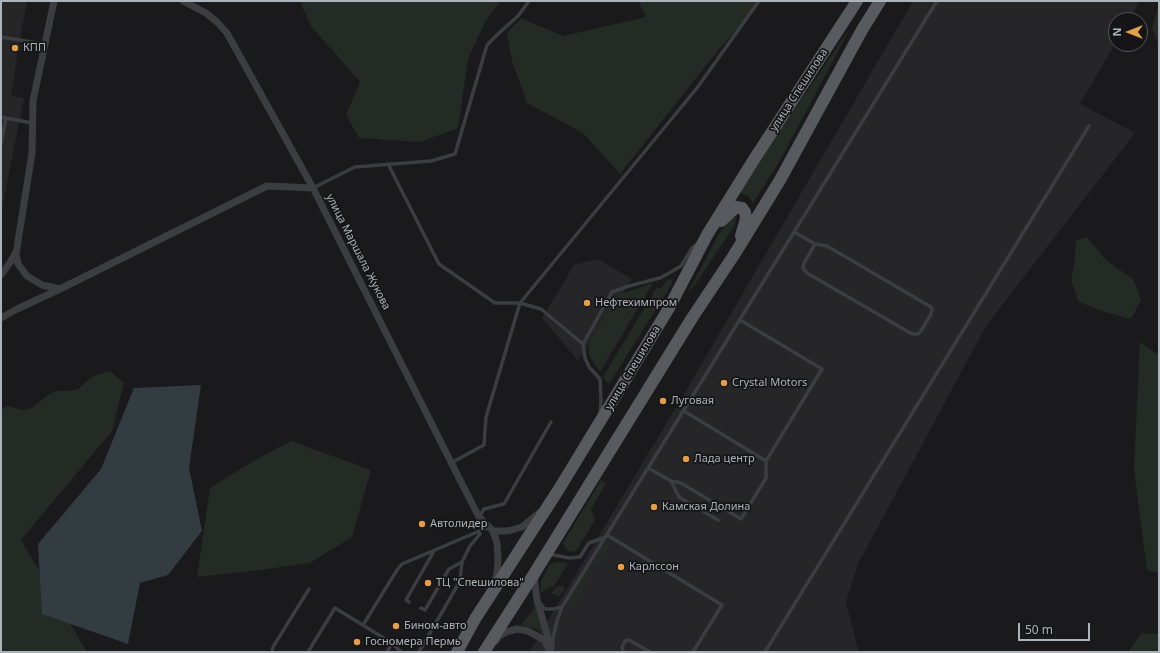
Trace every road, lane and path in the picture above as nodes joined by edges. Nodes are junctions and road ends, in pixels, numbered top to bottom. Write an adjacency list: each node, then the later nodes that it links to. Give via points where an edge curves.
1 (54, 1): 9 (street)
2 (183, 1): 16 (street, улица Маршала Жукова, via 206,13 227,33)
3 (529, 1): 15 (lane, via 518,16 487,46 455,154 431,161)
4 (759, 1): 24 (lane, via 697,88)
5 (857, 1): 18 (main road, улица Спешилова, via 753,160)
6 (880, 1): 21 (main road, via 780,180)
7 (937, 1): 17 (lane)
8 (1, 37): 9 (lane)
9 (44, 44): 12 (street, via 33,101)
10 (1, 117): 11 (lane)
11 (6, 118): 12 (lane); 14 (lane)
12 (32, 122): 20 (street, via 33,143)
13 (1089, 126): 65 (lane)
14 (1, 143)
15 (388, 164): 16 (lane, via 355,167); 24 (lane, via 439,264 495,303)
16 (314, 188): 23 (street, via 267,186); 32 (street, улица Маршала Жукова)
17 (794, 232): 19 (lane); 26 (lane)
18 (707, 236): 21 (main road, via 736,207 742,208 746,219); 27 (lane, via 692,248 681,266 671,272 660,278 612,292); 30 (main road, улица Спешилова, via 669,308)
19 (815, 244): 19 (lane, via 804,263 803,268 807,273 912,334 921,331 931,314 931,307 827,246)
20 (17, 248): 22 (street); 23 (street, via 16,259 27,276 42,285)
21 (734, 255): 42 (main road, via 692,318)
22 (1, 275)
23 (60, 289): 25 (street)
24 (520, 303): 27 (lane, via 541,309); 32 (lane, via 486,417 484,445)
25 (1, 318)
26 (740, 320): 28 (lane); 31 (lane, via 822,369)
27 (583, 344): 30 (lane, via 589,367 600,379 600,412)
28 (684, 411): 31 (lane); 33 (lane)
29 (551, 422): 36 (lane, via 504,504 484,510)
30 (594, 432): 35 (main road, улица Спешилова)
31 (766, 461): 34 (lane, via 766,478 741,519 682,483)
32 (451, 463): 36 (street, улица Маршала Жукова)
33 (648, 468): 34 (lane); 40 (lane)
34 (671, 482): 37 (lane, via 679,497)
35 (559, 489): 38 (street, via 536,516 522,527 508,531); 50 (main road, улица Спешилова)
36 (480, 516): 38 (street, улица Маршала Жукова)
37 (718, 520)
38 (491, 529): 41 (lane); 50 (street, via 497,543 496,574 490,593)
39 (480, 534): 43 (lane)
40 (606, 536): 42 (lane, via 589,543 580,557); 48 (lane); 64 (lane, via 722,605)
41 (435, 550): 47 (lane, via 406,600); 51 (lane, via 399,567)
42 (546, 554): 44 (main road)
43 (462, 562): 49 (lane, via 450,569 425,610); 57 (lane, via 460,581)
44 (534, 574): 46 (street); 59 (main road)
45 (308, 589): 53 (lane)
46 (537, 600): 48 (lane, via 544,609); 61 (street)
47 (409, 602)
48 (562, 607): 61 (lane, via 553,638)
49 (421, 608)
50 (476, 619): 58 (main road, улица Спешилова)
51 (363, 625): 52 (lane); 54 (lane, via 335,608)
52 (392, 643): 55 (lane); 56 (lane)
53 (272, 652)
54 (308, 652)
55 (387, 652)
56 (401, 652)
57 (419, 652)
58 (457, 652)
59 (484, 652)
60 (487, 652): 61 (street, via 498,637 517,629 528,631 544,640)
61 (552, 652)
62 (623, 652): 63 (lane, via 625,641 629,640)
63 (650, 652)
64 (693, 652)
65 (765, 652)

